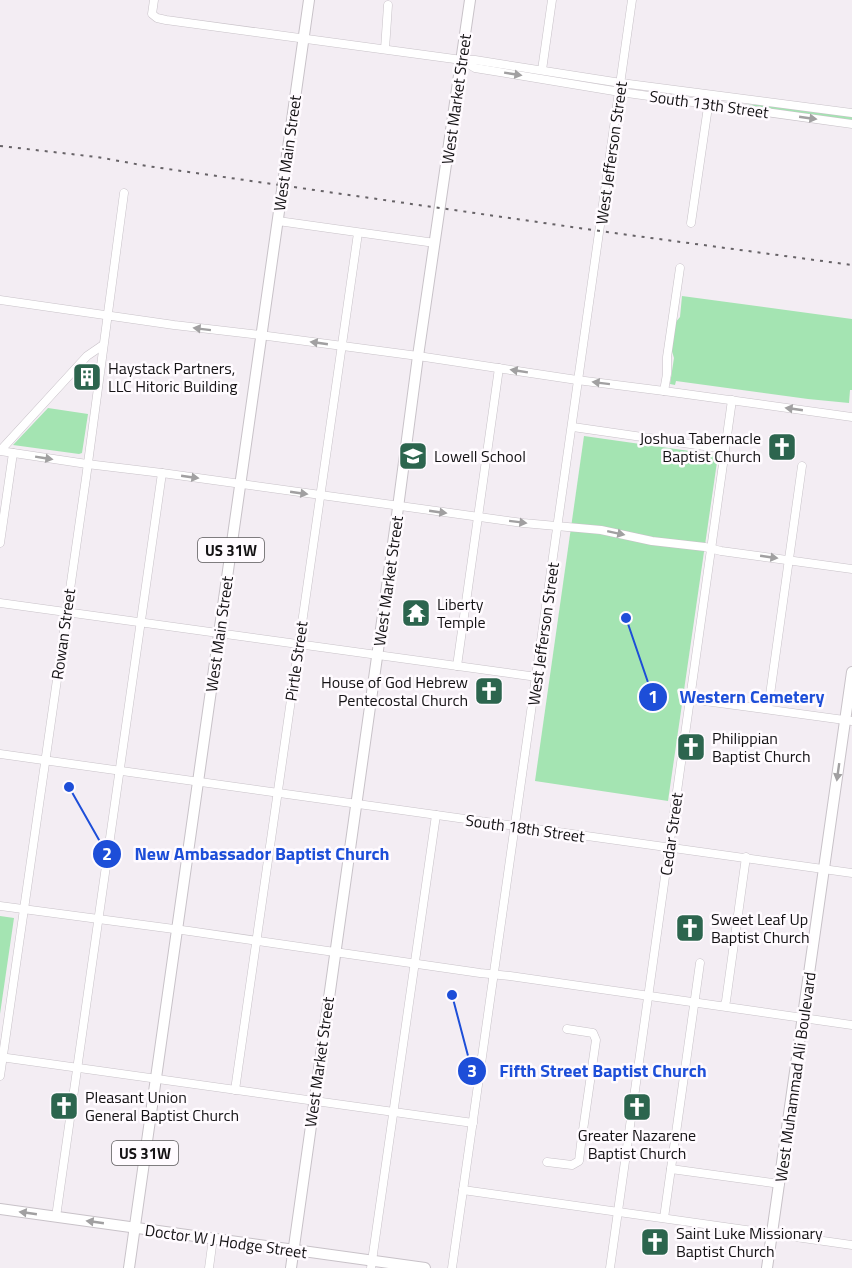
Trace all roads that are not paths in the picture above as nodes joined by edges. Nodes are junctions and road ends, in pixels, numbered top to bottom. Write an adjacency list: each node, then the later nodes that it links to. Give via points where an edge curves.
1 (154, 0): 7 (street, South 13th Street, via 152,14 157,18)
2 (309, 0): 7 (main road, West Main Street / US 31W)
3 (470, 0): 9 (main road, West Market Street)
4 (552, 0): 10 (street)
5 (632, 0): 11 (street, West Jefferson Street)
6 (388, 5): 8 (street)
7 (303, 38): 8 (street, South 13th Street); 16 (main road, West Main Street / US 31W)
8 (385, 49): 9 (street, South 13th Street)
9 (462, 60): 10 (street, South 13th Street); 11 (street, South 13th Street, one-way to 11, via 475,68); 19 (main road, West Market Street)
10 (542, 70): 11 (street, South 13th Street)
11 (620, 87): 12 (street, South 13th Street); 28 (street, West Jefferson Street)
12 (709, 99): 13 (street, South 13th Street); 14 (street, South 13th Street, one-way to 14); 17 (street)
13 (852, 113)
14 (852, 124)
15 (124, 193): 22 (street, Rowan Street)
16 (278, 221): 18 (street); 23 (main road, West Main Street / US 31W)
17 (692, 223)
18 (358, 233): 19 (street); 25 (street, Pirtle Street)
19 (435, 243): 26 (main road, West Market Street)
20 (680, 268): 29 (street)
21 (0, 300): 22 (street)
22 (108, 315): 23 (street, one-way to 22); 24 (street, Rowan Street)
23 (260, 335): 25 (street, one-way to 23); 39 (main road, West Main Street / US 31W)
24 (103, 345): 34 (street, via 87,356); 36 (street, Rowan Street)
25 (342, 346): 26 (street); 40 (street, Pirtle Street)
26 (418, 356): 27 (street); 41 (main road, West Market Street)
27 (500, 368): 28 (street, one-way to 27); 42 (street)
28 (577, 380): 29 (street, one-way to 28); 32 (street, West Jefferson Street)
29 (664, 391): 30 (street)
30 (732, 400): 31 (street, one-way to 30); 33 (street, Cedar Street)
31 (852, 417)
32 (573, 427): 33 (street); 43 (street, West Jefferson Street)
33 (725, 449): 45 (street, Cedar Street)
34 (0, 451): 35 (street)
35 (13, 453): 36 (street, one-way to 36); 44 (street)
36 (87, 464): 38 (street); 49 (street, Rowan Street)
37 (802, 466): 46 (street)
38 (162, 473): 39 (street, one-way to 39); 50 (street)
39 (241, 485): 40 (street, one-way to 40); 51 (main road, West Main Street / US 31W)
40 (320, 495): 41 (street); 52 (street, Pirtle Street)
41 (398, 506): 42 (street, one-way to 42); 53 (main road, West Market Street)
42 (478, 517): 43 (street, one-way to 43); 54 (street)
43 (558, 527): 45 (street, one-way to 45); 56 (street, West Jefferson Street)
44 (0, 543)
45 (711, 548): 46 (street, one-way to 46); 57 (street, Cedar Street)
46 (789, 560): 47 (street); 58 (street)
47 (852, 569)
48 (0, 603): 49 (street)
49 (66, 612): 50 (street); 61 (street, Rowan Street)
50 (141, 622): 51 (street); 62 (street)
51 (219, 634): 52 (street); 63 (main road, West Main Street / US 31W)
52 (299, 644): 53 (street); 64 (street, Pirtle Street)
53 (378, 655): 54 (street); 65 (main road, West Market Street)
54 (457, 666): 56 (street)
55 (852, 672): 59 (main road, West Muhammad Ali Boulevard)
56 (537, 677): 67 (street, West Jefferson Street)
57 (690, 699): 58 (street); 68 (street, Cedar Street)
58 (768, 709): 59 (street)
59 (849, 720): 70 (main road, West Muhammad Ali Boulevard, one-way to 70)
60 (0, 754): 61 (street, South 18th Street)
61 (45, 761): 62 (street, South 18th Street); 73 (street, Rowan Street)
62 (119, 771): 63 (street, South 18th Street); 74 (street)
63 (198, 782): 64 (street, South 18th Street); 75 (main road, West Main Street / US 31W)
64 (277, 793): 65 (street, South 18th Street); 76 (street, Pirtle Street)
65 (356, 804): 66 (street, South 18th Street); 77 (main road, West Market Street)
66 (436, 815): 67 (street, South 18th Street); 78 (street)
67 (515, 826): 68 (street, South 18th Street); 80 (street, West Jefferson Street)
68 (669, 848): 69 (street, South 18th Street); 81 (street, Cedar Street)
69 (746, 857): 70 (street, South 18th Street); 83 (street)
70 (825, 868): 71 (street, South 18th Street); 84 (main road, West Muhammad Ali Boulevard)
71 (852, 873)
72 (0, 906): 73 (street)
73 (23, 909): 74 (street); 87 (street, Rowan Street)
74 (98, 919): 75 (street); 88 (street)
75 (177, 930): 76 (street); 90 (main road, West Main Street / US 31W)
76 (256, 941): 77 (street); 91 (street, Pirtle Street)
77 (335, 952): 78 (street); 92 (main road, West Market Street)
78 (414, 963): 80 (street); 93 (street)
79 (700, 963): 82 (street)
80 (494, 974): 81 (street); 94 (street, West Jefferson Street)
81 (648, 996): 82 (street); 100 (street, Cedar Street)
82 (694, 1002): 83 (street); 96 (street)
83 (724, 1006): 84 (street)
84 (803, 1017): 85 (street); 97 (main road, West Muhammad Ali Boulevard)
85 (852, 1025)
86 (567, 1029): 95 (street, via 593,1033 596,1040 579,1161 572,1165)
87 (1, 1057): 88 (street); 89 (street, Rowan Street)
88 (77, 1068): 90 (street); 101 (street)
89 (0, 1076)
90 (155, 1079): 91 (street); 103 (main road, West Main Street / US 31W)
91 (235, 1090): 92 (street)
92 (313, 1101): 93 (street); 107 (main road, West Market Street)
93 (393, 1113): 94 (street); 108 (street)
94 (473, 1123): 98 (street, West Jefferson Street)
95 (547, 1162)
96 (671, 1169): 97 (street); 102 (street)
97 (780, 1184): 104 (main road, West Muhammad Ali Boulevard)
98 (463, 1190): 100 (street); 113 (street, West Jefferson Street)
99 (0, 1209): 101 (main road, Doctor W J Hodge Street, one-way to 99)
100 (618, 1212): 102 (street); 114 (street, Cedar Street)
101 (56, 1217): 103 (main road, Doctor W J Hodge Street, one-way to 101)
102 (664, 1218): 104 (street)
103 (134, 1228): 105 (main road, Doctor W J Hodge Street); 109 (main road, West Main Street / US 31W)
104 (773, 1233): 106 (street); 115 (main road, West Muhammad Ali Boulevard)
105 (213, 1238): 107 (main road, Doctor W J Hodge Street); 110 (street)
106 (852, 1245)
107 (293, 1250): 108 (main road, Doctor W J Hodge Street); 111 (main road, West Market Street)
108 (371, 1264): 112 (main road, Doctor W J Hodge Street)
109 (129, 1268)
110 (209, 1268)
111 (291, 1268)
112 (425, 1268)
113 (452, 1268)
114 (610, 1268)
115 (767, 1268)

